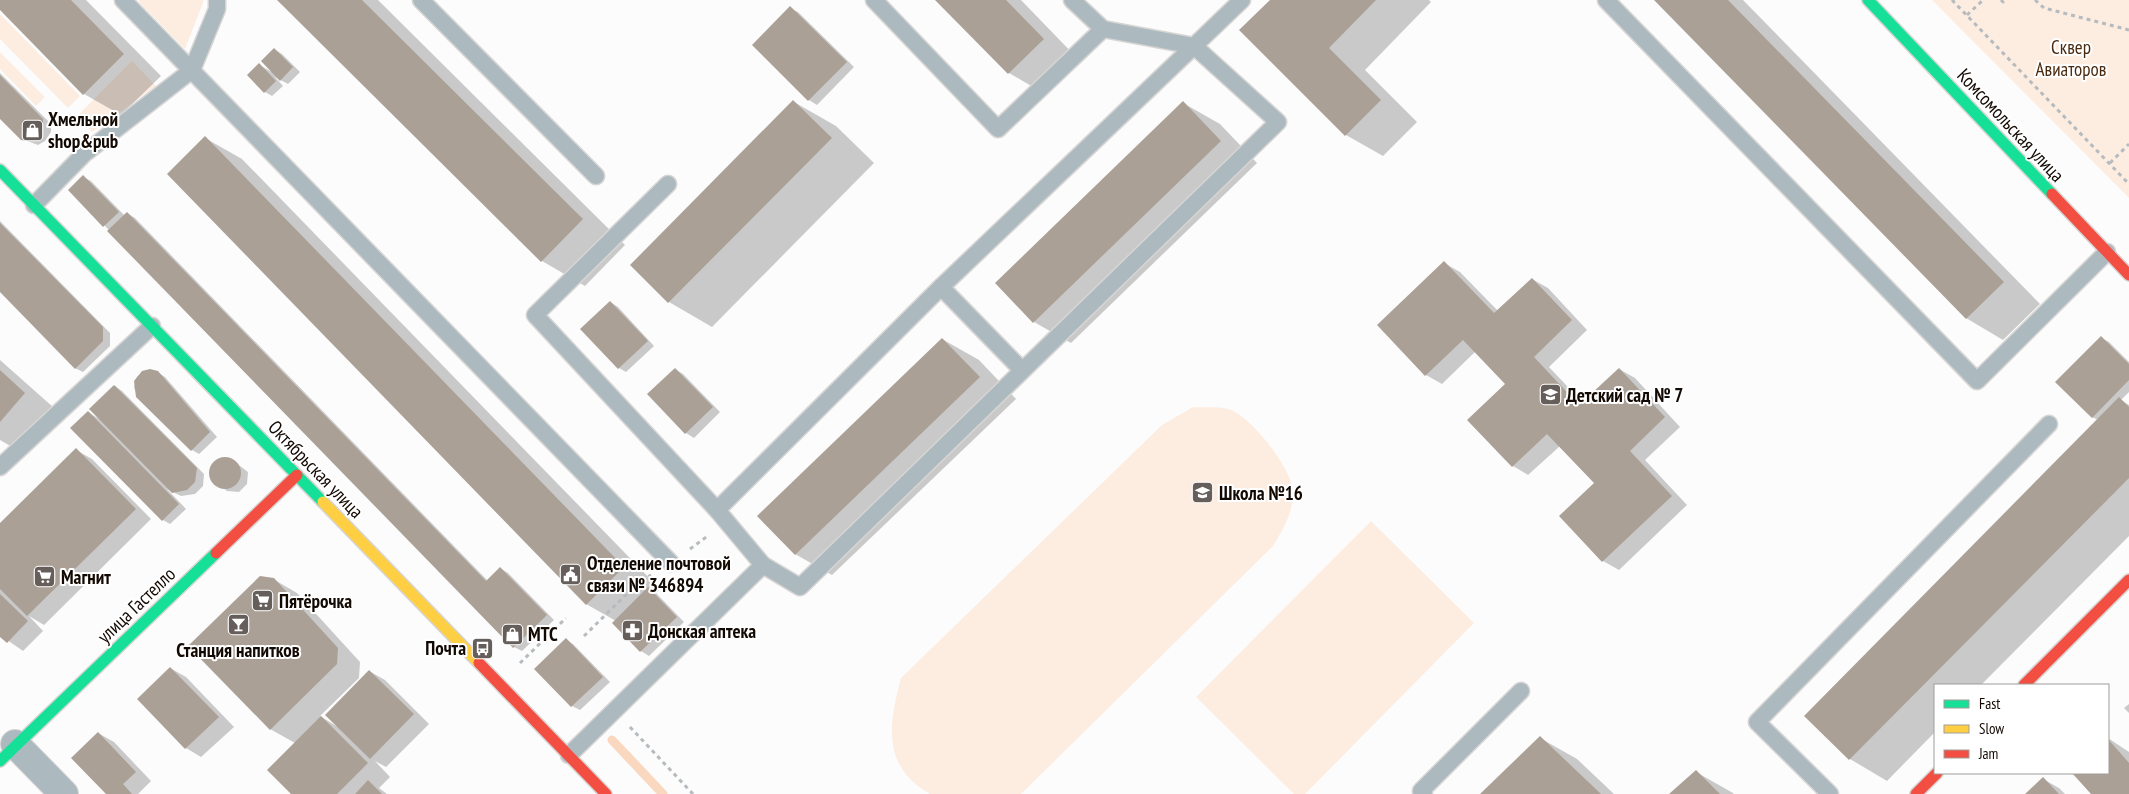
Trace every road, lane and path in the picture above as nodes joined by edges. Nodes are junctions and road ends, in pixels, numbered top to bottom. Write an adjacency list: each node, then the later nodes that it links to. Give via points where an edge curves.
1 (123, 0): 16 (lane)
2 (216, 0): 16 (lane, via 217,9)
3 (421, 0): 20 (lane)
4 (874, 0): 13 (lane, via 998,129)
5 (1072, 0): 13 (lane)
6 (1242, 0): 15 (lane)
7 (1606, 0): 24 (lane, via 1977,381)
8 (1868, 0): 24 (street, Комсомольская улица)
9 (1952, 0): 12 (path)
10 (1983, 0): 12 (path)
11 (2035, 0): 14 (path, via 2044,8)
12 (1967, 15): 18 (path)
13 (1103, 29): 15 (lane)
14 (2129, 30)
15 (1194, 46): 26 (lane); 28 (lane, via 1278,122)
16 (192, 70): 23 (lane, via 84,154); 33 (lane)
17 (2129, 144): 18 (path)
18 (2110, 164): 22 (path)
19 (0, 170): 23 (street, Октябрьская улица)
20 (596, 176)
21 (668, 184): 32 (lane, via 535,315)
22 (2129, 184)
23 (34, 205): 27 (street, Октябрьская улица)
24 (2107, 252): 25 (street, Комсомольская улица)
25 (2129, 275)
26 (941, 287): 28 (lane); 32 (lane)
27 (152, 326): 30 (lane); 31 (street, Октябрьская улица)
28 (1022, 370): 34 (lane, via 800,587)
29 (2049, 424): 48 (lane, via 1757,722)
30 (0, 467)
31 (297, 474): 41 (street, улица Гастелло); 42 (street, Октябрьская улица)
32 (717, 510): 34 (lane)
33 (671, 563)
34 (762, 565): 40 (lane)
35 (2129, 580): 38 (street)
36 (566, 618): 37 (path)
37 (518, 665)
38 (2025, 684)
39 (1521, 691): 47 (lane, via 1421,791)
40 (615, 710): 42 (lane); 46 (path)
41 (8, 752): 44 (street)
42 (569, 755): 45 (street, Октябрьская улица)
43 (1936, 774): 49 (street)
44 (64, 794)
45 (606, 794)
46 (693, 794)
47 (1424, 794)
48 (1830, 794)
49 (1916, 794)

